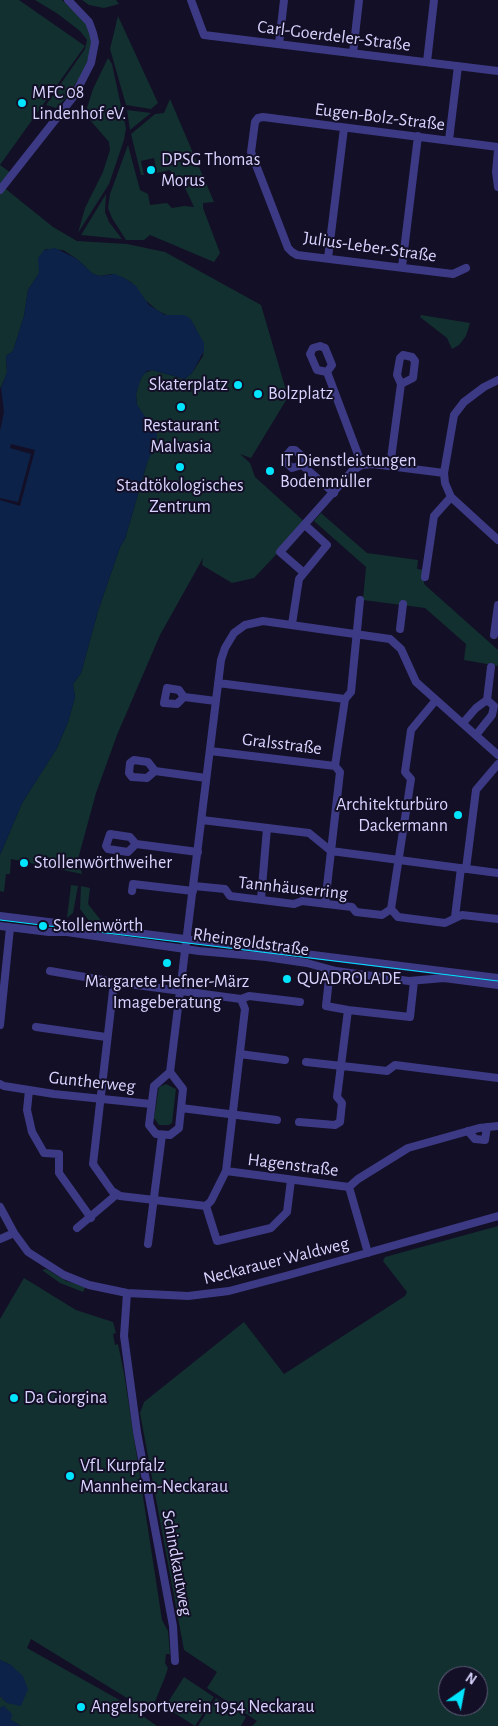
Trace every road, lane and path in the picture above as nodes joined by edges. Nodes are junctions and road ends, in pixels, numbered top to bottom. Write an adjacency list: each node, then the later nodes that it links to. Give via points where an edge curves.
1 (68, 0): 17 (street, via 88,22 93,33 95,42 91,63 74,96)
2 (191, 0): 6 (street, Carl-Goerdeler-Straße, via 204,35)
3 (284, 0): 6 (street)
4 (359, 0): 7 (street)
5 (434, 0): 8 (street)
6 (279, 44): 7 (street, Carl-Goerdeler-Straße)
7 (353, 53): 8 (street, Carl-Goerdeler-Straße)
8 (427, 62): 9 (street, Carl-Goerdeler-Straße)
9 (458, 66): 10 (street, Carl-Goerdeler-Straße); 14 (street)
10 (498, 71)
11 (258, 118): 12 (street, Eugen-Bolz-Straße); 18 (street, Julius-Leber-Straße, via 251,152 288,248 297,255)
12 (344, 128): 13 (street, Eugen-Bolz-Straße); 18 (street)
13 (418, 136): 14 (street, Eugen-Bolz-Straße); 19 (street)
14 (449, 140): 15 (street, Eugen-Bolz-Straße)
15 (498, 148): 16 (street)
16 (498, 187)
17 (0, 190)
18 (328, 258): 19 (street, Julius-Leber-Straße)
19 (402, 267): 20 (street, Julius-Leber-Straße, via 454,274)
20 (466, 268)
21 (327, 372): 25 (street)
22 (498, 380): 27 (street, via 471,397 454,414)
23 (402, 384): 26 (street)
24 (302, 465): 28 (street)
25 (362, 465): 26 (street); 28 (street)
26 (390, 466): 27 (street)
27 (444, 473): 29 (street)
28 (334, 493): 30 (street)
29 (452, 498): 31 (street); 33 (street, via 434,516)
30 (305, 525): 32 (street, via 327,545); 32 (street, via 280,552)
31 (498, 540)
32 (303, 572): 37 (street, via 297,583)
33 (425, 577)
34 (360, 600): 39 (street)
35 (403, 604): 38 (street)
36 (498, 605): 40 (street)
37 (292, 624): 39 (street); 42 (street, via 257,621 234,633 224,648)
38 (400, 629)
39 (358, 632): 44 (street, via 351,692); 45 (street, via 394,641 401,649 413,679)
40 (494, 636)
41 (491, 667): 46 (street)
42 (218, 683): 44 (street); 47 (street)
43 (184, 697): 47 (street)
44 (345, 699): 53 (street, Gralsstraße)
45 (436, 700): 48 (street); 61 (street, via 411,730 405,772 411,779)
46 (487, 700): 48 (street); 49 (street, via 494,706 492,715)
47 (216, 701): 50 (street)
48 (463, 723): 49 (street)
49 (476, 735): 51 (street)
50 (210, 751): 53 (street, Gralsstraße); 55 (street)
51 (498, 755)
52 (498, 764): 62 (street, via 476,790)
53 (335, 766): 59 (street, via 340,772)
54 (155, 771): 55 (street)
55 (206, 778): 56 (street)
56 (202, 820): 57 (street); 60 (street)
57 (266, 828): 59 (street, via 310,834); 66 (street)
58 (136, 844): 60 (street)
59 (331, 851): 61 (street); 67 (street)
60 (198, 852): 64 (street)
61 (400, 860): 62 (street); 68 (street)
62 (463, 868): 63 (street); 70 (street)
63 (498, 873)
64 (193, 888): 65 (street, Tannhäuserring, via 133,884); 66 (street, Tannhäuserring, via 225,890 230,896); 74 (street)
65 (132, 891)
66 (261, 898): 67 (street, Tannhäuserring, via 294,904 302,900)
67 (325, 904): 68 (street, Tannhäuserring, via 382,915)
68 (391, 908): 70 (street, via 398,917 445,923)
69 (0, 916): 74 (street, Rheingoldstraße)
70 (455, 917): 71 (street)
71 (498, 919)
72 (0, 926): 73 (street, Rheingoldstraße)
73 (10, 928): 74 (street, Rheingoldstraße); 85 (street)
74 (186, 944): 75 (street, Rheingoldstraße, via 307,963); 77 (street, Rheingoldstraße); 81 (street)
75 (330, 970): 78 (street, Rheingoldstraße); 84 (street, via 326,1006)
76 (50, 971): 79 (street)
77 (498, 978)
78 (414, 981): 80 (street, Rheingoldstraße, via 444,978); 84 (street, via 410,1017)
79 (114, 982): 81 (street); 87 (street)
80 (498, 985)
81 (180, 991): 82 (street); 92 (street)
82 (241, 999): 83 (street, via 249,996); 88 (street, via 245,1009)
83 (300, 1002)
84 (348, 1010): 91 (street)
85 (0, 1025)
86 (36, 1027): 87 (street)
87 (106, 1037): 96 (street)
88 (240, 1054): 89 (street); 99 (street)
89 (285, 1060)
90 (306, 1062): 91 (street)
91 (341, 1067): 93 (street, via 387,1071 395,1065); 101 (street, via 337,1097 342,1102 340,1122 335,1125)
92 (170, 1072): 97 (street, via 154,1086); 98 (street, via 183,1089)
93 (498, 1078)
94 (0, 1084): 95 (street, Guntherweg)
95 (29, 1090): 96 (street, Guntherweg); 114 (street, Guntherweg, via 26,1110 32,1132 44,1152 59,1154 59,1173)
96 (99, 1098): 97 (street, Guntherweg); 109 (street, via 93,1164)
97 (151, 1104): 105 (street, via 149,1125 156,1134)
98 (181, 1108): 99 (street); 105 (street, via 179,1128 170,1135)
99 (232, 1114): 100 (street); 106 (street)
100 (278, 1120)
101 (299, 1122)
102 (498, 1126): 103 (street)
103 (486, 1127): 104 (street); 104 (street, via 485,1140 475,1139)
104 (468, 1131): 108 (street, via 408,1148)
105 (162, 1135): 110 (street)
106 (226, 1171): 107 (street, Hagenstraße); 111 (street)
107 (291, 1180): 108 (street, Hagenstraße); 111 (street, via 286,1212 271,1228 217,1241)
108 (349, 1187): 119 (street, Hagenstraße)
109 (116, 1195): 110 (street); 114 (street)
110 (154, 1200): 111 (street); 118 (street)
111 (206, 1206)
112 (0, 1207): 116 (street, Neckarauer Waldweg)
113 (498, 1216): 119 (street, Neckarauer Waldweg)
114 (91, 1218): 115 (street)
115 (77, 1228)
116 (14, 1234): 117 (street); 120 (street, Neckarauer Waldweg, via 36,1258 64,1275 89,1285)
117 (0, 1239)
118 (148, 1244)
119 (368, 1253): 120 (street, Neckarauer Waldweg, via 203,1295)
120 (127, 1293): 121 (street, Schindkautweg, via 124,1336 137,1432 171,1616 176,1649)
121 (174, 1661)

